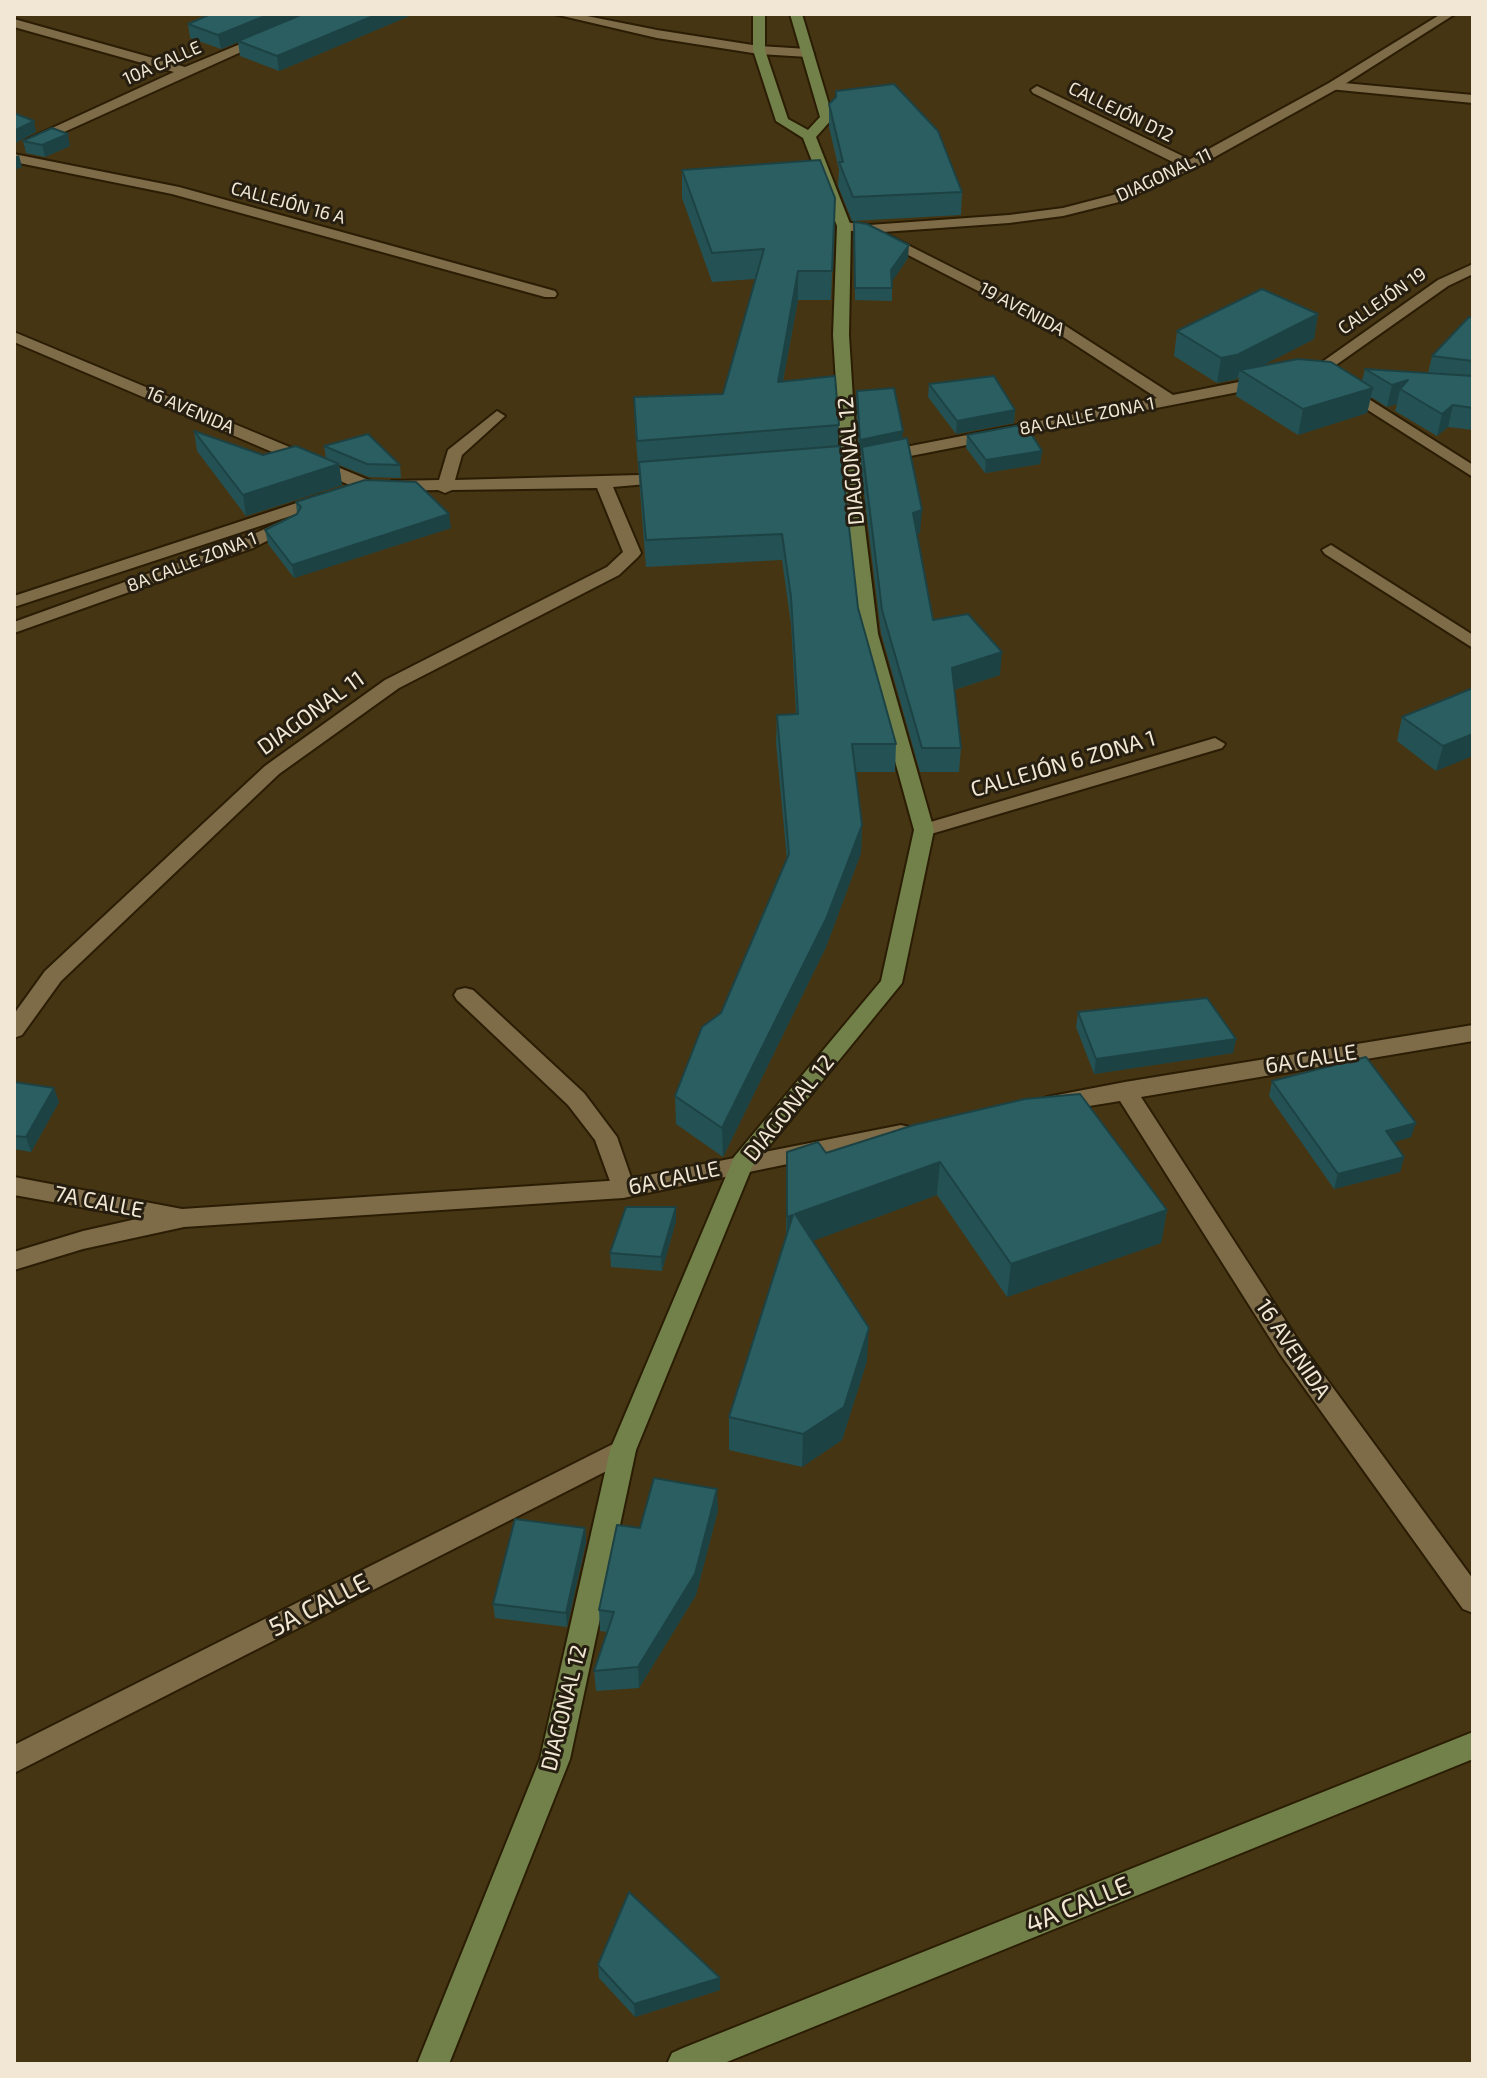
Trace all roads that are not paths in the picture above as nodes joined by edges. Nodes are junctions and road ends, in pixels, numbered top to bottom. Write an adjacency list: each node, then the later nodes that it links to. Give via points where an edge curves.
1 (560, 14): 7 (street)
2 (759, 14): 7 (main road)
3 (796, 14): 8 (main road)
4 (1449, 14): 10 (street, DIAGONAL 11)
5 (14, 23): 9 (street)
6 (280, 33): 9 (street, 10A CALLE)
7 (759, 50): 8 (street); 13 (main road, via 782,121)
8 (808, 53): 13 (main road, via 827,118)
9 (186, 71): 14 (street, 10A CALLE)
10 (1333, 86): 12 (street); 16 (street, DIAGONAL 11)
11 (1037, 90): 16 (street, CALLEJÓN D12)
12 (1473, 99)
13 (809, 136): 17 (main road, DIAGONAL 12)
14 (14, 151)
15 (14, 158): 20 (street, CALLEJÓN 16 A, via 174,190)
16 (1190, 165): 18 (street, DIAGONAL 11, via 1118,198 1063,212)
17 (844, 226): 18 (street, DIAGONAL 11); 26 (main road, DIAGONAL 12)
18 (869, 229): 24 (street, 19 AVENIDA, via 1053,324)
19 (1473, 268): 22 (street, CALLEJÓN 19)
20 (550, 294)
21 (14, 337): 30 (street, 16 AVENIDA)
22 (1302, 375): 23 (street, 8A CALLE ZONA 1); 24 (street, 8A CALLE ZONA 1); 27 (street)
23 (1348, 376)
24 (1169, 399): 26 (street, 8A CALLE ZONA 1)
25 (497, 416): 31 (street, via 454,453)
26 (842, 463): 37 (main road, DIAGONAL 12, via 869,634)
27 (1473, 472)
28 (680, 477): 29 (street, 8A CALLE ZONA 1)
29 (603, 483): 31 (street, 8A CALLE ZONA 1); 39 (street, DIAGONAL 11, via 632,553 613,571 392,684 272,770 53,976)
30 (365, 485): 31 (street, 8A CALLE ZONA 1); 33 (street, 8A CALLE ZONA 1); 34 (street, 8A CALLE ZONA 1, via 247,544)
31 (445, 488)
32 (1331, 550): 35 (street)
33 (14, 602)
34 (14, 628)
35 (1473, 643)
36 (1215, 744): 37 (street, CALLEJÓN 6 ZONA 1)
37 (924, 830): 44 (main road, DIAGONAL 12, via 891,983)
38 (465, 995): 46 (street, via 576,1099 606,1137)
39 (14, 1030)
40 (1473, 1033): 41 (street, 6A CALLE)
41 (1125, 1090): 42 (street, 6A CALLE); 50 (street, 16 AVENIDA, via 1289,1347)
42 (1033, 1108)
43 (926, 1128): 44 (street, 6A CALLE)
44 (742, 1163): 46 (street, 6A CALLE); 49 (main road, DIAGONAL 12)
45 (14, 1186): 47 (street, 7A CALLE)
46 (623, 1189): 47 (street, 6A CALLE)
47 (184, 1218): 48 (street, 6A CALLE)
48 (14, 1261)
49 (623, 1450): 52 (street, 5A CALLE); 53 (main road, DIAGONAL 12, via 555,1759)
50 (1473, 1601)
51 (1473, 1745): 54 (main road, 4A CALLE)
52 (14, 1760)
53 (433, 2064)
54 (683, 2064)

